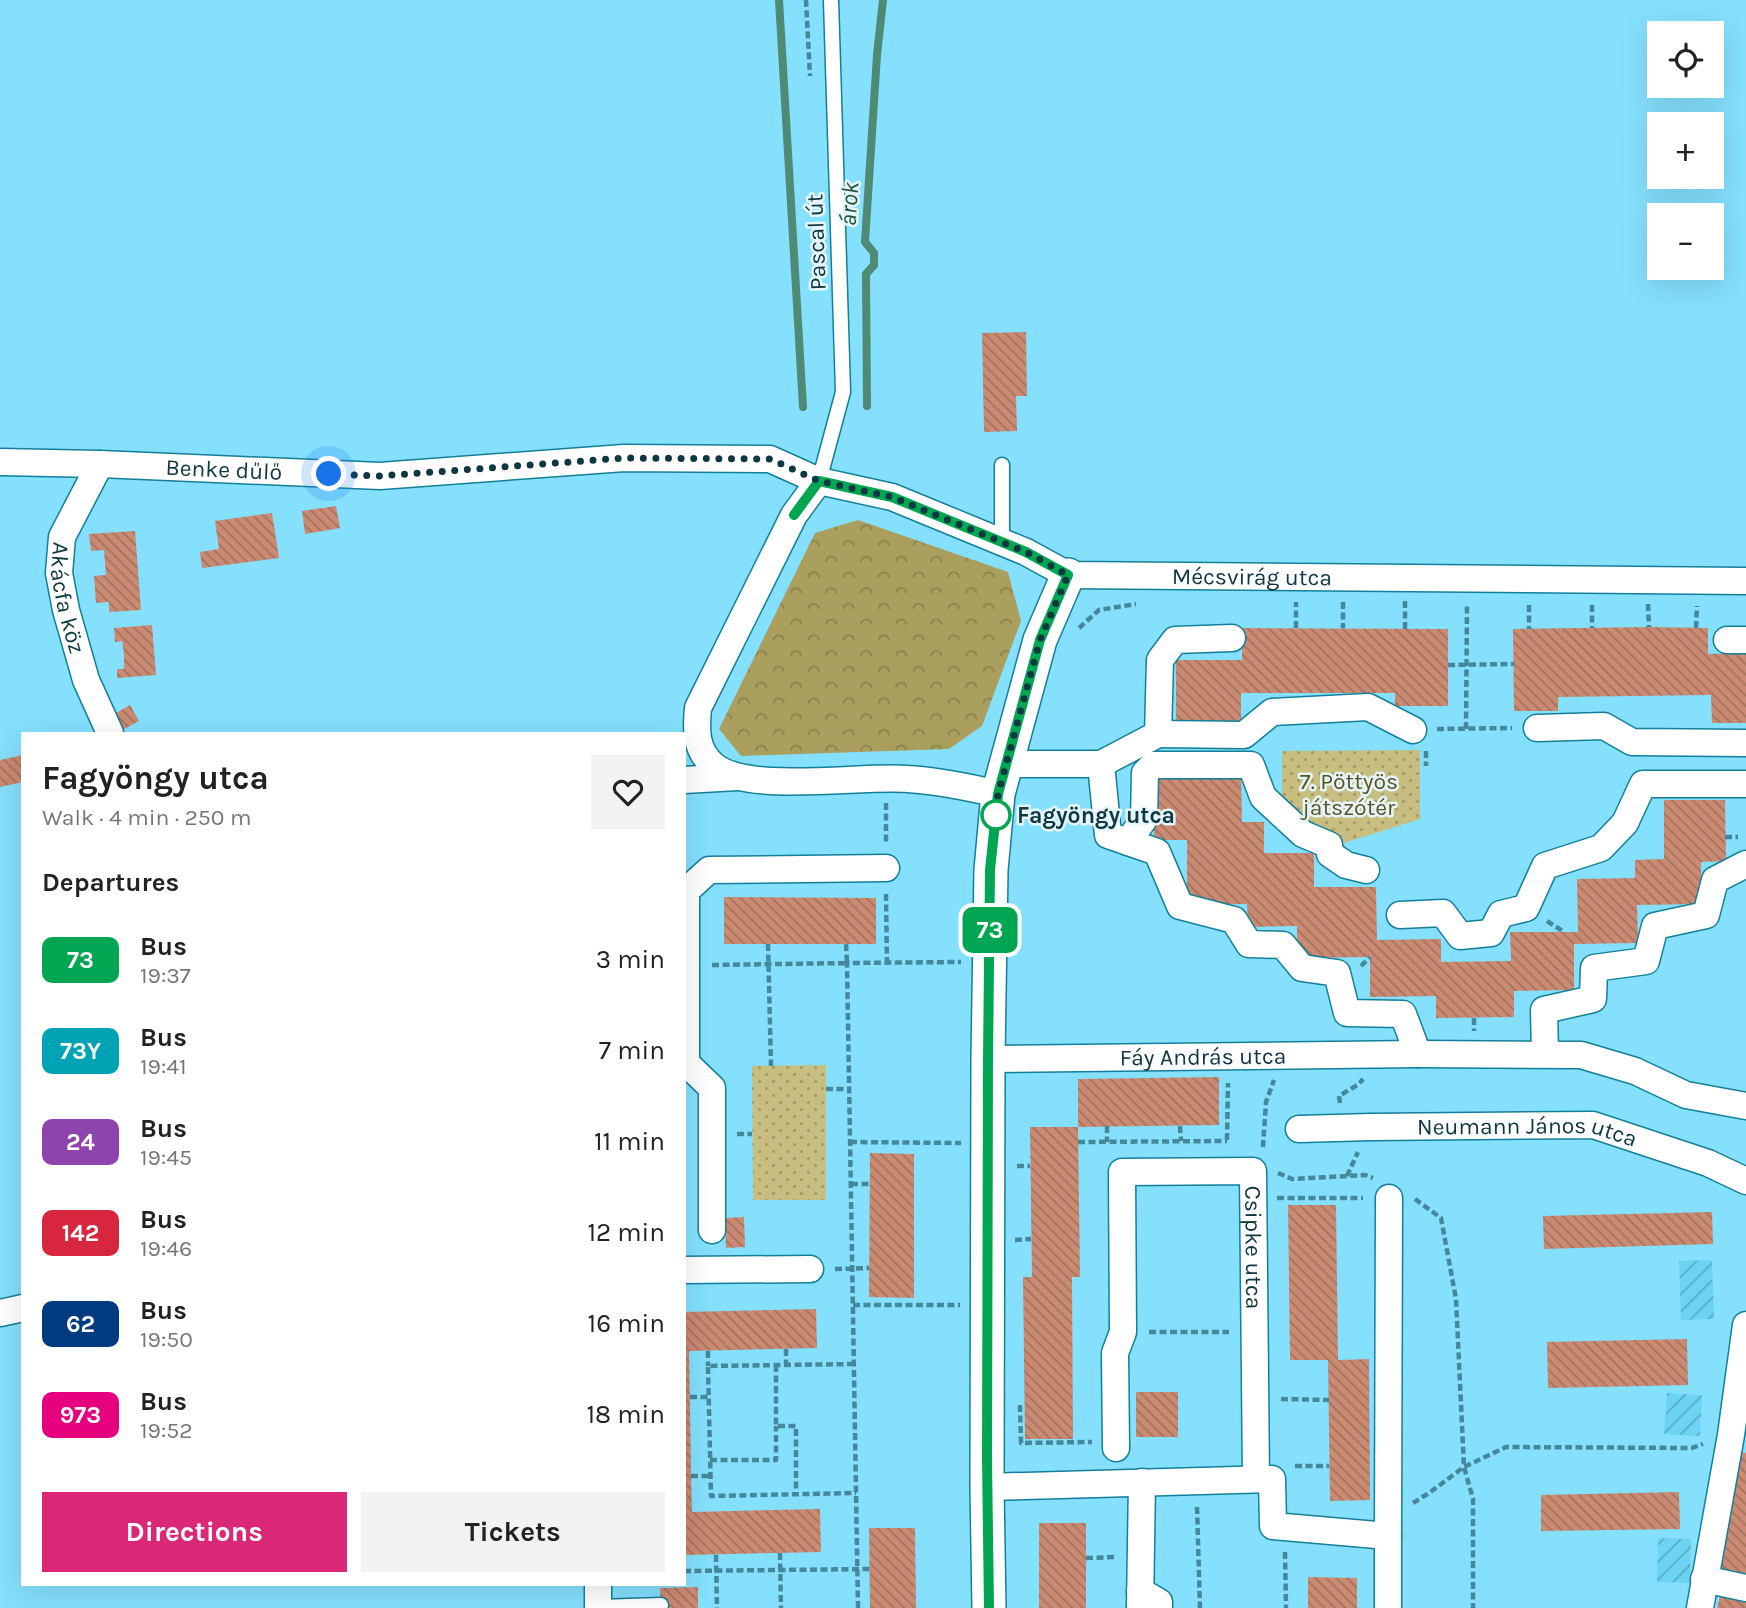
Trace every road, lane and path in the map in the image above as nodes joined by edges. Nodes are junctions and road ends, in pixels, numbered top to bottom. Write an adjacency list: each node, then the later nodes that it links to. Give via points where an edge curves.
1 (831, 0): 5 (lane, Pascal út, via 843,392)
2 (0, 462): 3 (street, Benke dűlő)
3 (100, 464): 5 (street, Benke dűlő, via 380,476 624,458 770,459); 32 (street, Akácfa köz, via 62,537 58,573 86,680)
4 (1002, 465): 6 (lane)
5 (819, 481): 6 (street, Mécsvirág utca, via 892,497); 28 (street, via 794,515)
6 (1002, 542): 7 (street, Mécsvirág utca)
7 (1068, 575): 8 (street, Mécsvirág utca); 38 (street, via 1040,640)
8 (1467, 578): 9 (street, Mécsvirág utca); 27 (path)
9 (1746, 581)
10 (1405, 600): 22 (path)
11 (1296, 601): 18 (path)
12 (1343, 601): 19 (path)
13 (1592, 601): 20 (path)
14 (1697, 602): 21 (path)
15 (1529, 613): 23 (path)
16 (1648, 613): 17 (path)
17 (1649, 627)
18 (1296, 628)
19 (1343, 628)
20 (1592, 628)
21 (1696, 628)
22 (1405, 629)
23 (1529, 629)
24 (1232, 638): 34 (street, via 1175,640 1160,660)
25 (1514, 664): 27 (path)
26 (1448, 665): 27 (path)
27 (1466, 665): 30 (path)
28 (698, 708): 33 (street); 37 (street, via 696,731 703,756 716,768)
29 (1537, 728): 30 (path); 35 (street, via 1604,726 1632,742)
30 (1466, 729): 31 (path)
31 (1413, 730): 34 (street, via 1367,707 1272,712 1244,735)
32 (110, 732)
33 (681, 732)
34 (1158, 734): 36 (street)
35 (1746, 743)
36 (1101, 764): 38 (street); 42 (street, via 1108,835)
37 (739, 777): 38 (street, via 765,781 906,778 959,785); 39 (street)
38 (1002, 779): 60 (street, via 990,870)
39 (686, 780)
40 (1746, 784): 47 (street, via 1643,784 1625,823 1601,848 1545,866 1526,908 1501,914 1491,933 1460,936 1443,913)
41 (886, 792): 44 (path)
42 (1128, 842): 45 (street, via 1144,819 1145,773 1153,765 1251,765 1263,797 1303,834 1329,845 1330,854 1346,865); 57 (street, via 1157,852 1180,906 1234,920 1249,944 1283,945 1302,968 1337,973 1347,1013 1403,1014)
43 (1746, 864): 58 (street, via 1715,880 1706,915 1655,926 1646,961 1594,968 1593,999 1544,1010)
44 (886, 868): 46 (street, via 709,870 687,891); 53 (path)
45 (1366, 870)
46 (686, 906)
47 (1400, 915)
48 (686, 944): 55 (street)
49 (768, 944): 54 (path)
50 (846, 944): 52 (path)
51 (965, 962): 53 (path)
52 (847, 963): 53 (path); 54 (path); 64 (path)
53 (887, 963)
54 (769, 965): 55 (path); 61 (path)
55 (687, 966): 84 (street, via 687,1063 712,1088)
56 (1383, 1054): 57 (street, Fáy András utca); 59 (street, Fáy András utca); 68 (path, via 1359,1084 1339,1096)
57 (1418, 1054): 58 (street, Fáy András utca)
58 (1545, 1054): 65 (street, Fáy András utca, via 1581,1055 1635,1071 1686,1095)
59 (1308, 1055): 60 (street, Fáy András utca); 77 (path, via 1275,1078 1266,1102)
60 (988, 1059): 120 (street)
61 (771, 1066)
62 (1228, 1078): 72 (path, via 1227,1141)
63 (826, 1089): 64 (path)
64 (849, 1089): 73 (path)
65 (1746, 1106)
66 (1107, 1126): 75 (path)
67 (1180, 1126): 72 (path)
68 (1344, 1128): 69 (street, Neumann János utca); 78 (street, Neumann János utca, via 1592,1125 1708,1163)
69 (1299, 1129)
70 (738, 1134): 71 (path)
71 (752, 1134)
72 (1181, 1141): 75 (path)
73 (850, 1142): 76 (path); 79 (path)
74 (1078, 1142): 75 (path)
75 (1107, 1142)
76 (966, 1143)
77 (1257, 1168): 81 (path, via 1292,1179 1365,1175); 82 (street, Csipke utca); 96 (street, Csipke utca, via 1122,1171)
78 (1746, 1181)
79 (850, 1184): 80 (path); 87 (path)
80 (870, 1184)
81 (1393, 1192): 114 (path, via 1441,1218 1456,1299); 123 (street)
82 (1253, 1198): 83 (path); 106 (street, Csipke utca)
83 (1336, 1198)
84 (712, 1230)
85 (1031, 1239): 86 (path)
86 (1010, 1240)
87 (852, 1268): 88 (path); 91 (path)
88 (869, 1268)
89 (810, 1269): 90 (street)
90 (686, 1270)
91 (853, 1305): 92 (path); 100 (path)
92 (967, 1305)
93 (21, 1308): 94 (street)
94 (0, 1313)
95 (1746, 1325): 110 (street)
96 (1123, 1332): 97 (path); 112 (street, Csipke utca, via 1115,1353)
97 (1229, 1332)
98 (786, 1349): 102 (path)
99 (708, 1351): 103 (path)
100 (854, 1364): 102 (path); 121 (path)
101 (776, 1365): 102 (path); 103 (path); 109 (path)
102 (786, 1365)
103 (708, 1366): 105 (path)
104 (690, 1397): 105 (path)
105 (709, 1397): 113 (path)
106 (1255, 1399): 107 (path); 117 (street, Csipke utca)
107 (1329, 1400)
108 (1020, 1403): 111 (path, via 1021,1443)
109 (776, 1426): 113 (path, via 776,1460); 122 (path, via 796,1426)
110 (1738, 1436): 114 (path, via 1692,1448 1506,1447); 133 (street)
111 (1073, 1443)
112 (1116, 1448)
113 (710, 1461): 116 (path)
114 (1464, 1467): 123 (path); 145 (path, via 1473,1499)
115 (691, 1476): 116 (path)
116 (710, 1476): 122 (path, via 710,1496)
117 (1256, 1479): 118 (street); 123 (street, via 1272,1479 1273,1526)
118 (1196, 1481): 119 (street); 143 (path)
119 (1142, 1482): 120 (street); 136 (street)
120 (987, 1487): 142 (street)
121 (856, 1493): 122 (path); 128 (path)
122 (796, 1495)
123 (1388, 1527): 144 (street)
124 (780, 1553): 130 (path)
125 (716, 1555): 132 (path)
126 (1086, 1558): 127 (path)
127 (1113, 1558)
128 (857, 1569): 129 (path); 130 (path); 141 (path)
129 (870, 1569)
130 (780, 1570): 132 (path); 140 (path)
131 (686, 1571): 132 (path)
132 (716, 1571): 139 (path)
133 (1704, 1579): 135 (street); 146 (street)
134 (597, 1586): 138 (street)
135 (1746, 1588)
136 (1146, 1602)
137 (661, 1605): 138 (lane)
138 (598, 1608)
139 (717, 1608)
140 (781, 1608)
141 (858, 1608)
142 (989, 1608)
143 (1199, 1608)
144 (1388, 1608)
145 (1473, 1608)
146 (1700, 1608)

